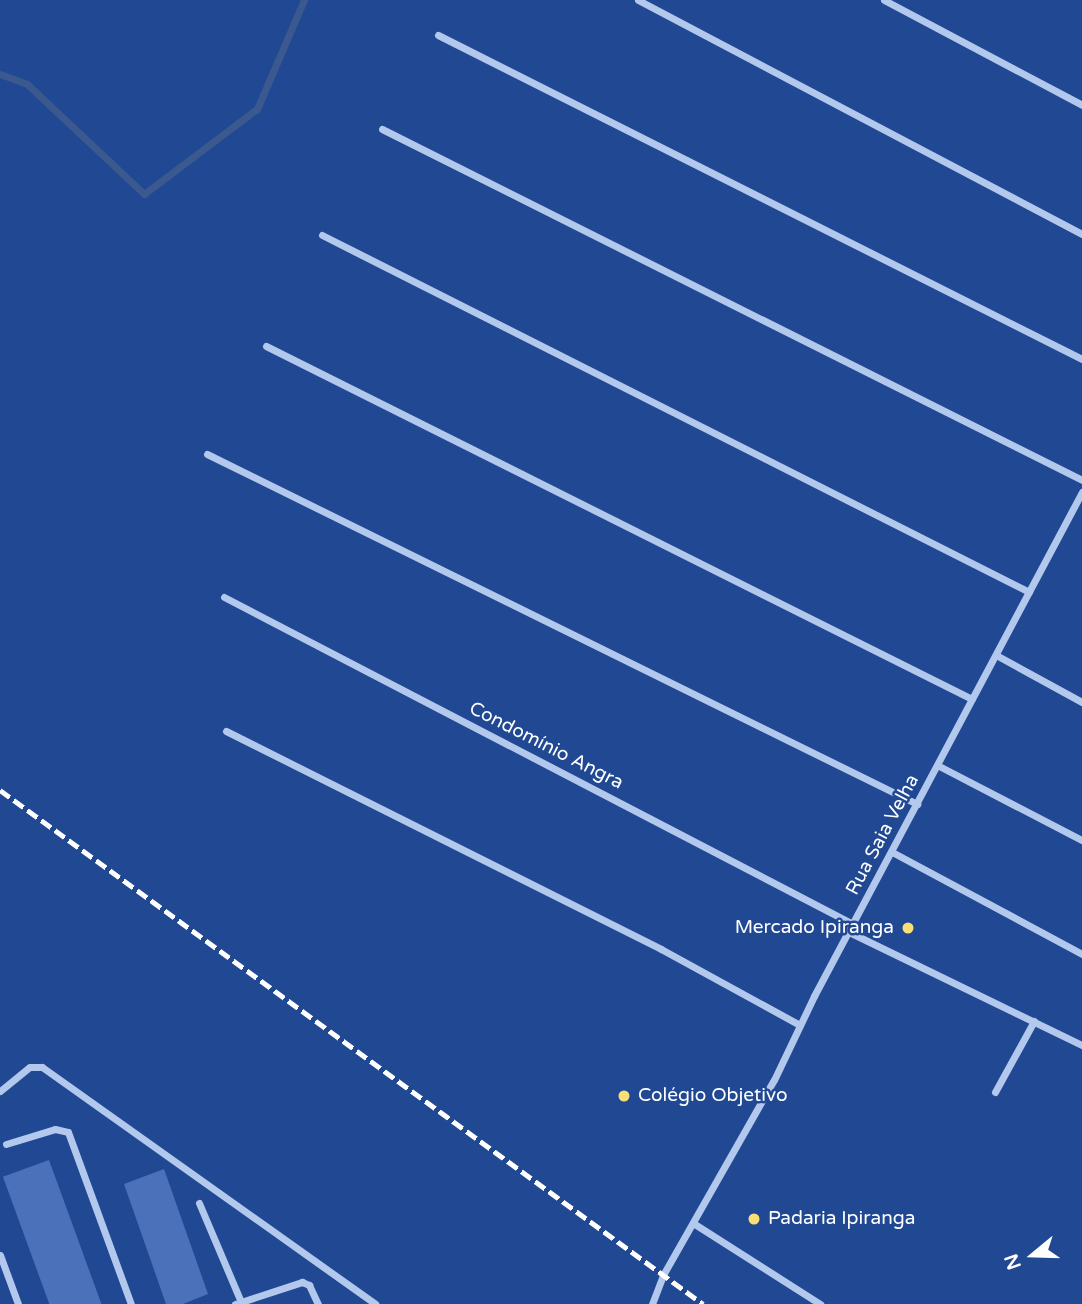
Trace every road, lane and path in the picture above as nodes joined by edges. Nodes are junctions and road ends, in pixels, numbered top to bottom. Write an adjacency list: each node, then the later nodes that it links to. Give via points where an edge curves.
1 (638, 0): 6 (street)
2 (884, 0): 4 (street)
3 (438, 35): 9 (street)
4 (1082, 105)
5 (382, 129): 11 (street)
6 (1082, 234)
7 (322, 235): 13 (street)
8 (266, 346): 16 (street)
9 (1082, 359)
10 (207, 454): 20 (street)
11 (1082, 480)
12 (1082, 492): 13 (street, Rua Saia Velha)
13 (1029, 592): 15 (street, Rua Saia Velha)
14 (224, 597): 23 (street, Condomínio Angra)
15 (996, 655): 16 (street, Rua Saia Velha); 17 (street)
16 (972, 699): 19 (street, Rua Saia Velha)
17 (1082, 702)
18 (226, 731): 26 (street, via 661,949)
19 (939, 766): 20 (street, Rua Saia Velha); 21 (street)
20 (917, 804): 22 (street, Rua Saia Velha)
21 (1082, 840)
22 (891, 852): 23 (street, Rua Saia Velha); 24 (street)
23 (851, 928): 25 (street, Condomínio Angra); 26 (street, Rua Saia Velha)
24 (1082, 954)
25 (1034, 1021): 27 (street, Condomínio Angra); 29 (street)
26 (800, 1025): 32 (street, Rua Saia Velha)
27 (1082, 1045)
28 (0, 1091): 38 (street, via 36,1065)
29 (995, 1092)
30 (6, 1144): 36 (street, via 55,1129 68,1132)
31 (199, 1203): 34 (street)
32 (692, 1223): 39 (street, Rua Saia Velha); 40 (street)
33 (0, 1255): 35 (street)
34 (238, 1303): 37 (street, via 302,1282 313,1291)
35 (19, 1304)
36 (131, 1304)
37 (318, 1304)
38 (375, 1304)
39 (652, 1304)
40 (820, 1304)

